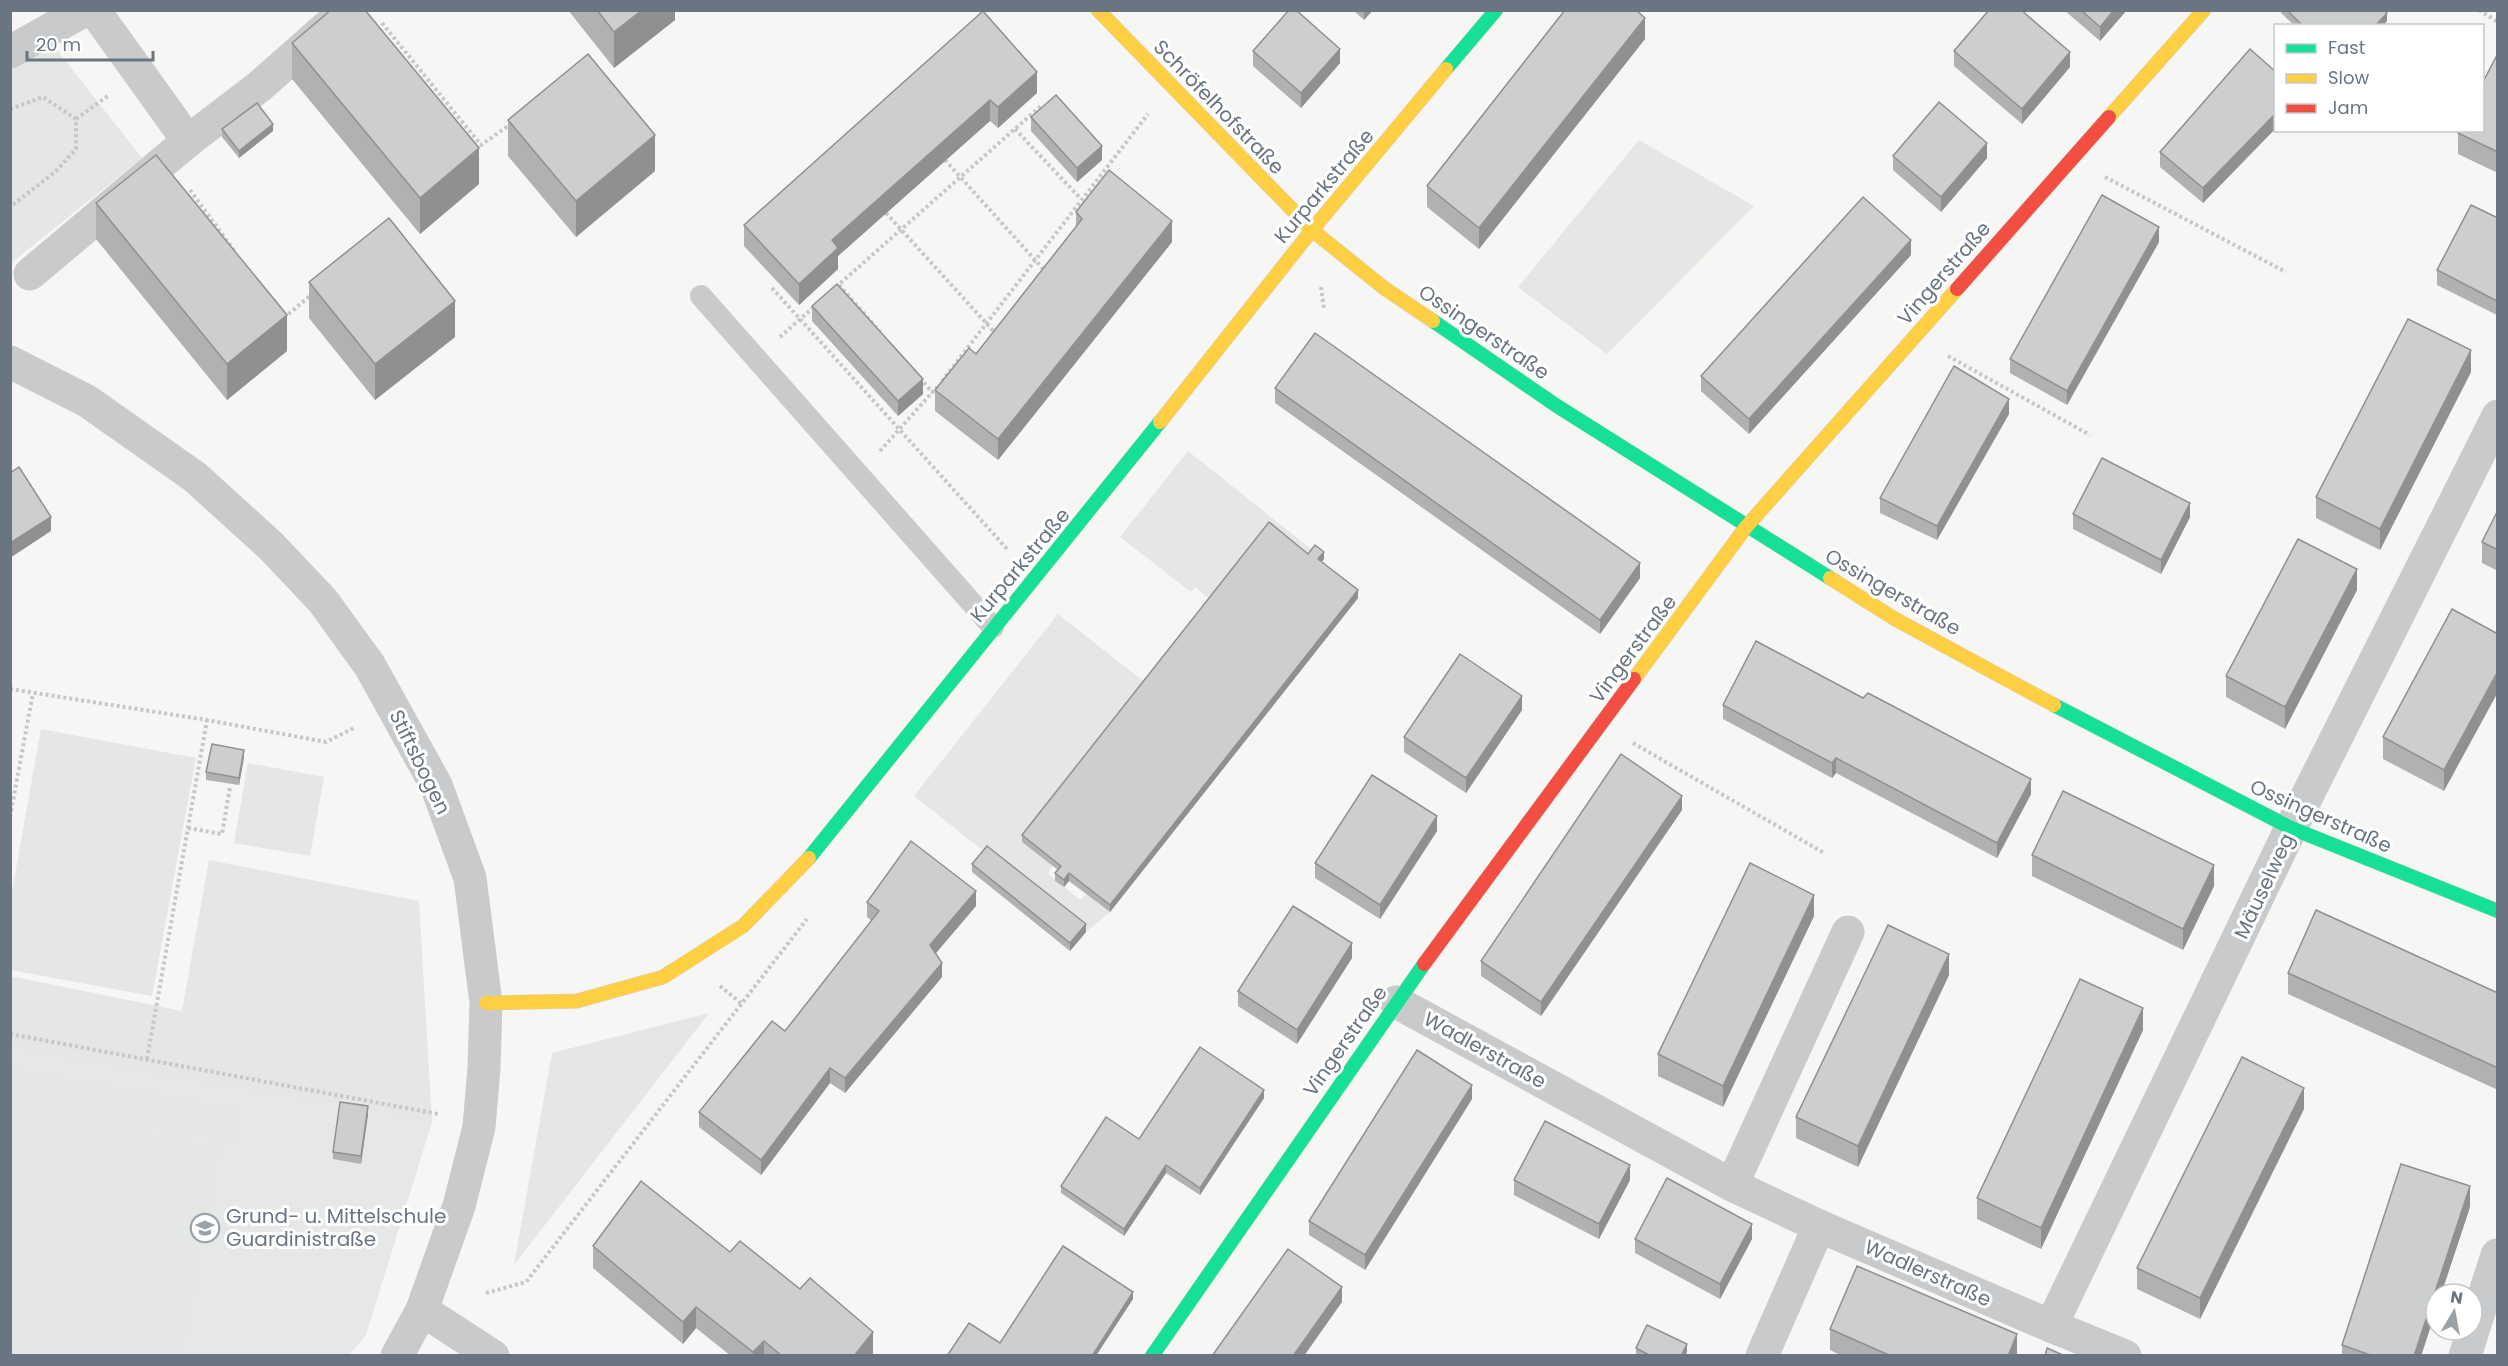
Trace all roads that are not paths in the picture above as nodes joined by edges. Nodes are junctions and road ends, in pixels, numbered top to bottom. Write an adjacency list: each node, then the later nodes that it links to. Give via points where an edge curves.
1 (85, 10): 7 (street)
2 (94, 10): 8 (street)
3 (1098, 10): 9 (street, Schröfelhofstraße)
4 (1496, 10): 9 (street, Kurparkstraße)
5 (2204, 10): 14 (street, Vingerstraße)
6 (360, 12): 8 (street)
7 (10, 52)
8 (178, 151): 10 (street)
9 (1312, 230): 14 (street, Ossingerstraße, via 1384,288); 15 (street, Kurparkstraße)
10 (30, 274)
11 (701, 296): 15 (lane)
12 (10, 362): 20 (street, Stiftsbogen, via 87,401 195,477 271,546 323,601 382,685 436,785 470,878)
13 (2498, 416): 16 (street, Mäuselweg)
14 (1746, 527): 16 (street, Ossingerstraße, via 1895,619); 19 (street, Vingerstraße)
15 (993, 627): 20 (street, Kurparkstraße, via 821,846 743,926 663,977 577,1001)
16 (2291, 828): 17 (street, Ossingerstraße); 25 (street, Mäuselweg)
17 (2498, 911)
18 (1848, 932): 21 (street)
19 (1396, 1002): 21 (street, Wadlerstraße); 28 (street, Vingerstraße)
20 (486, 1003): 24 (street, Stiftsbogen, via 479,1127 459,1206)
21 (1732, 1185): 22 (street, Wadlerstraße)
22 (1819, 1226): 25 (street, Wadlerstraße); 29 (street)
23 (2497, 1255): 31 (street)
24 (422, 1310): 26 (street, Stiftsbogen); 27 (street)
25 (2051, 1326): 30 (street, Wadlerstraße)
26 (397, 1356)
27 (493, 1356)
28 (1152, 1356)
29 (1762, 1356)
30 (2125, 1356)
31 (2464, 1356)

